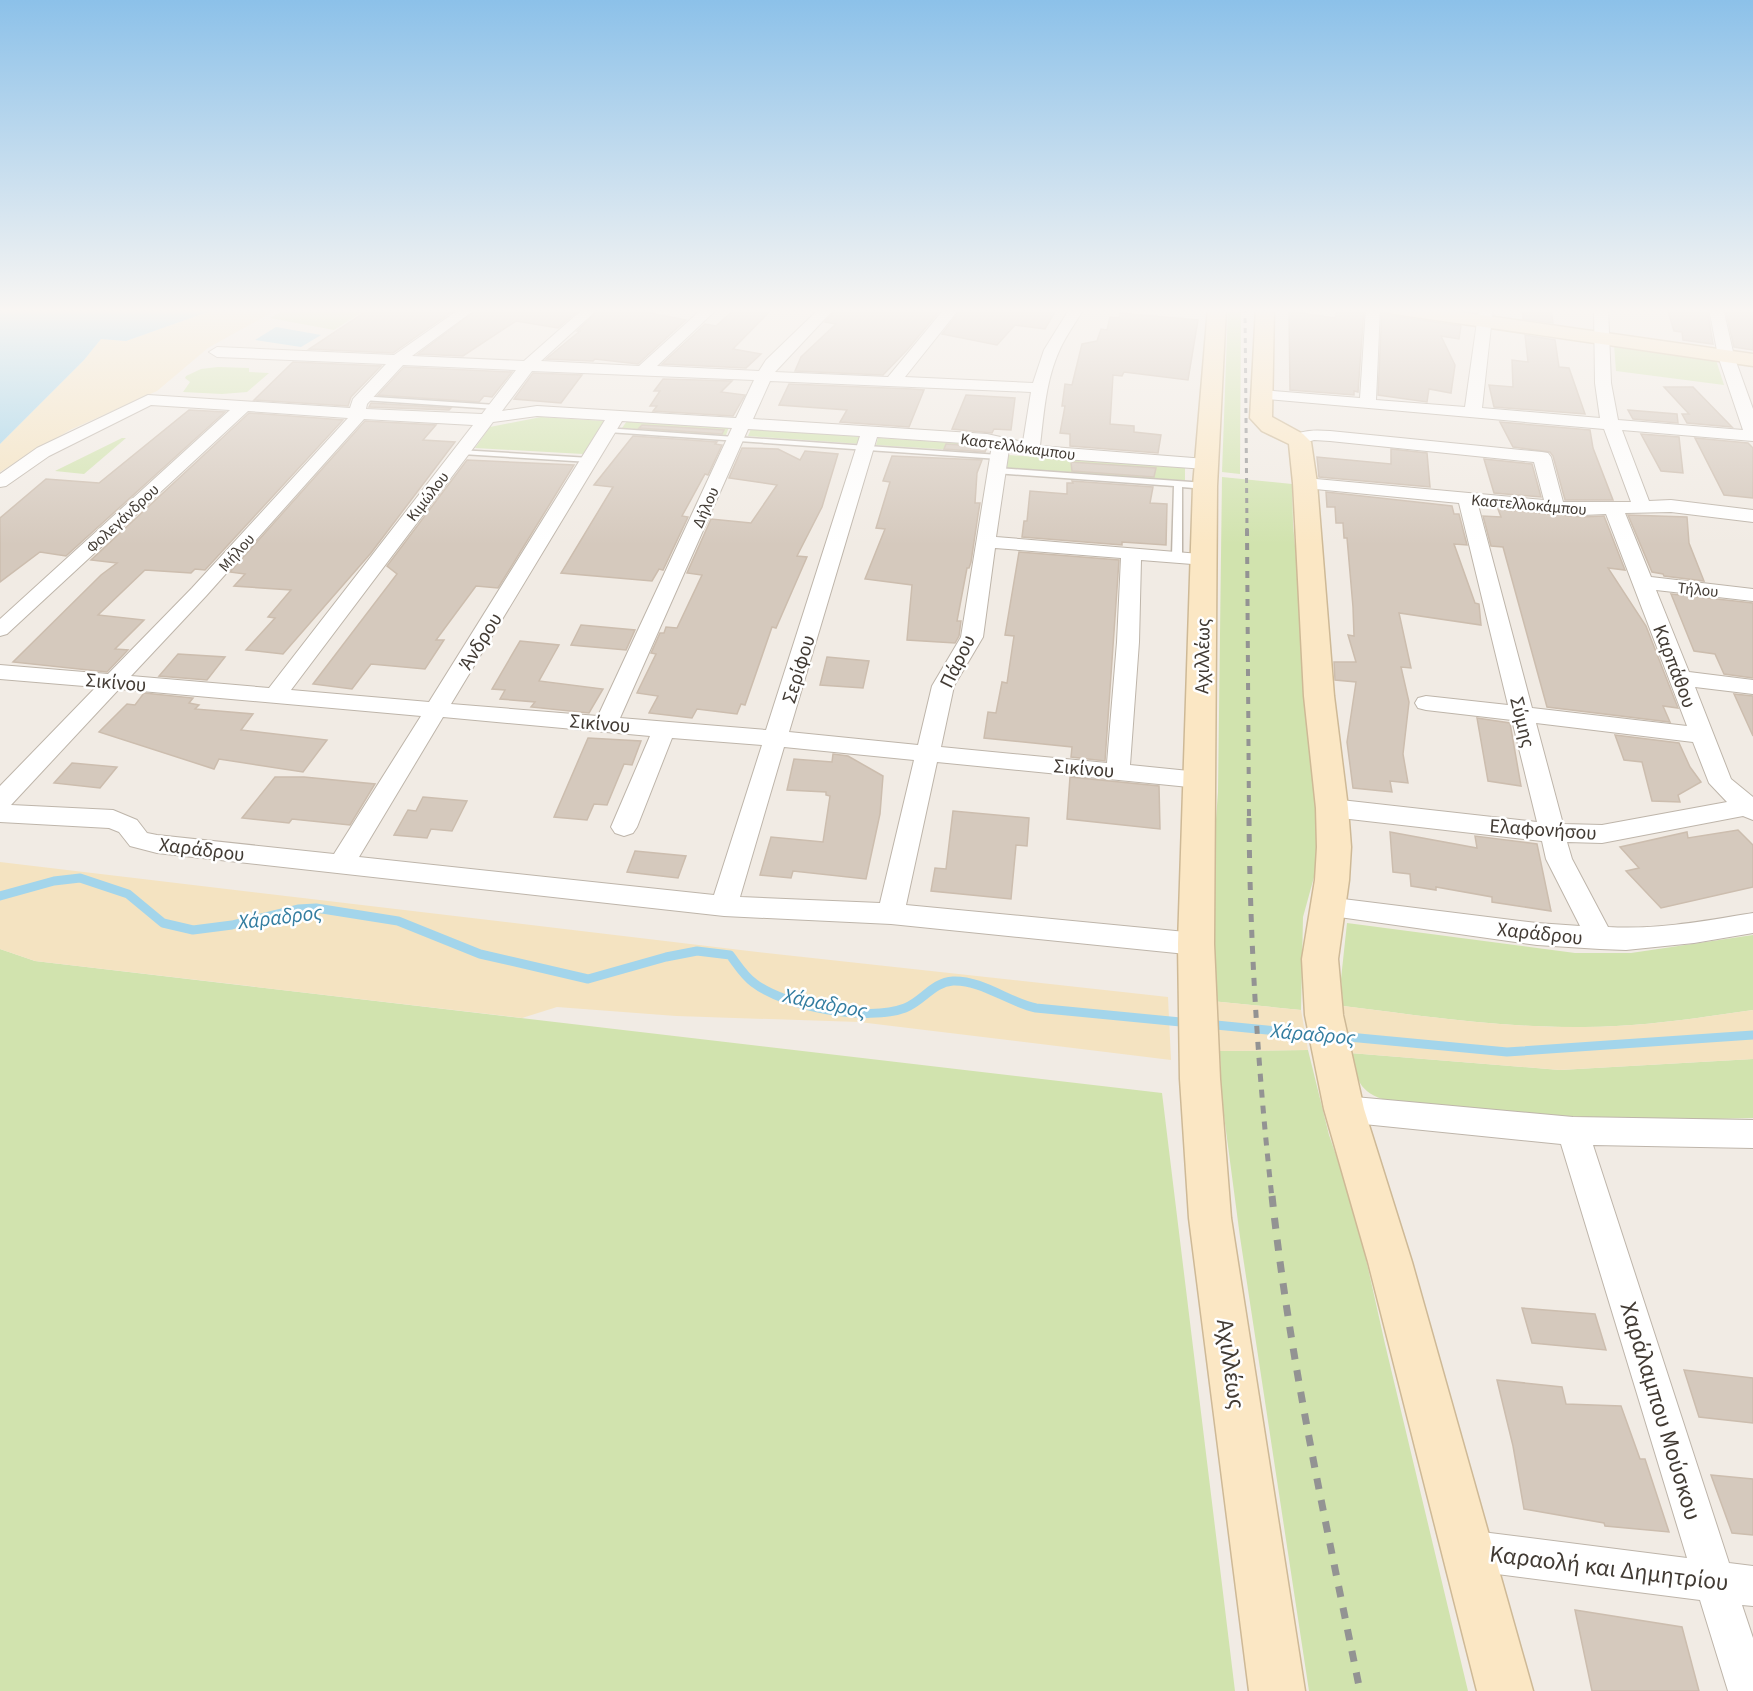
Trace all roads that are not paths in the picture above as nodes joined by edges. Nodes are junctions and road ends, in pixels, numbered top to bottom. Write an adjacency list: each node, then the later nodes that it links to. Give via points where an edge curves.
1 (375, 387): 15 (street, Μήλου)
2 (513, 387): 16 (street, Κιμώλου)
3 (759, 387): 20 (street, Δήλου)
4 (1017, 387): 11 (street)
5 (1207, 387): 28 (street, Αχιλλέως)
6 (1261, 387): 12 (street)
7 (1369, 387): 13 (street)
8 (1476, 387): 17 (street)
9 (1603, 387): 19 (street)
10 (1737, 387): 21 (street)
11 (1040, 388): 24 (street)
12 (1261, 395): 13 (street); 23 (street, via 1261,418 1265,424)
13 (1368, 404): 17 (street)
14 (244, 406): 15 (street, Καστελλόκαμπου); 29 (street, Καστελλόκαμπου, via 148,400 43,452); 42 (street, Φολεγάνδρου)
15 (359, 406): 16 (street, Καστελλόκαμπου, via 464,420); 45 (street, Μήλου, via 352,425)
16 (498, 410): 18 (street, Καστελλόκαμπου, via 537,411); 25 (street, Κιμώλου)
17 (1473, 412): 19 (street)
18 (612, 423): 20 (street, Καστελλόκαμπου); 27 (street, Άνδρου)
19 (1609, 423): 21 (street); 32 (street)
20 (739, 431): 22 (street, Καστελλόκαμπου); 51 (street, Δήλου)
21 (1753, 434)
22 (868, 440): 26 (street, Καστελλόκαμπου); 54 (street, Σερίφου)
23 (1298, 440): 30 (street); 33 (street, via 1313,435 1330,436 1542,457)
24 (1031, 449): 26 (street, Καστελλόκαμπου); 28 (street, Καστελλόκαμπου)
25 (462, 452): 27 (lane); 47 (street, Κιμώλου)
26 (1000, 456): 28 (lane); 36 (street, Πάρου)
27 (590, 460): 49 (street, Άνδρου)
28 (1196, 478): 38 (lane); 39 (street, Αχιλλέως)
29 (0, 482)
30 (1305, 483): 31 (street, Καστελλοκάμπου); 59 (street, via 1319,696)
31 (1467, 498): 33 (street, Καστελλοκάμπου); 50 (street, Σύμης)
32 (1642, 506): 34 (street, Καστελλοκάμπου); 35 (street, Καστελλοκάμπου)
33 (1555, 507): 34 (street, Καστελλοκάμπου)
34 (1614, 509): 40 (street, Καρπάθου)
35 (1753, 516)
36 (987, 542): 37 (street); 55 (street, Πάρου, via 972,637 943,686)
37 (1131, 553): 38 (street); 56 (street)
38 (1177, 556): 39 (street)
39 (1205, 559): 57 (street, Αχιλλέως)
40 (1642, 582): 41 (street, Τήλου); 44 (street, Καρπάθου)
41 (1753, 595)
42 (0, 630)
43 (0, 672): 45 (street, Σικίνου)
44 (1681, 678): 46 (street); 53 (street, Καρπάθου)
45 (114, 682): 47 (street, Σικίνου); 58 (street, Μήλου)
46 (1753, 687)
47 (275, 695): 49 (street, Σικίνου)
48 (1426, 703): 50 (street)
49 (438, 709): 51 (street, Σικίνου); 64 (street, Άνδρου)
50 (1521, 714): 53 (street); 63 (street, Σύμης)
51 (606, 723): 52 (street, Σικίνου)
52 (664, 729): 54 (street, Σικίνου); 62 (street)
53 (1701, 735): 60 (street, Καρπάθου, via 1721,783)
54 (777, 739): 55 (street, Σικίνου); 65 (street, Σερίφου)
55 (926, 754): 56 (street, Σικίνου); 67 (street, Πάρου)
56 (1118, 771): 57 (street, Σικίνου)
57 (1199, 780): 70 (street, Αχιλλέως)
58 (0, 801)
59 (1332, 808): 63 (street, Ελαφονήσου); 66 (street, via 1334,866)
60 (1751, 808): 63 (street, Ελαφονήσου, via 1602,834)
61 (0, 813): 64 (street, Χαράδρου, via 110,819 127,825 144,842)
62 (624, 827)
63 (1551, 833): 69 (street, Σύμης, via 1559,859)
64 (341, 864): 65 (street, Χαράδρου)
65 (724, 906): 67 (street, Χαράδρου)
66 (1327, 907): 69 (street, Χαράδρου, via 1537,934); 71 (street, via 1320,959 1328,1036)
67 (891, 914): 70 (street, Χαράδρου)
68 (1753, 923): 69 (street, Χαράδρου, via 1654,937)
69 (1600, 938)
70 (1197, 944): 77 (street, Αχιλλέως, via 1202,1136 1210,1218)
71 (1344, 1109): 72 (street); 74 (street, via 1390,1262)
72 (1573, 1131): 73 (street); 75 (street, Χαράλαμπου Μούσκου)
73 (1753, 1134)
74 (1466, 1550): 75 (street, Καραολή και Δημητρίου); 78 (street)
75 (1714, 1581): 76 (street, Καραολή και Δημητρίου); 79 (street, Χαράλαμπου Μούσκου)
76 (1753, 1586)
77 (1277, 1691)
78 (1505, 1691)
79 (1749, 1691)

